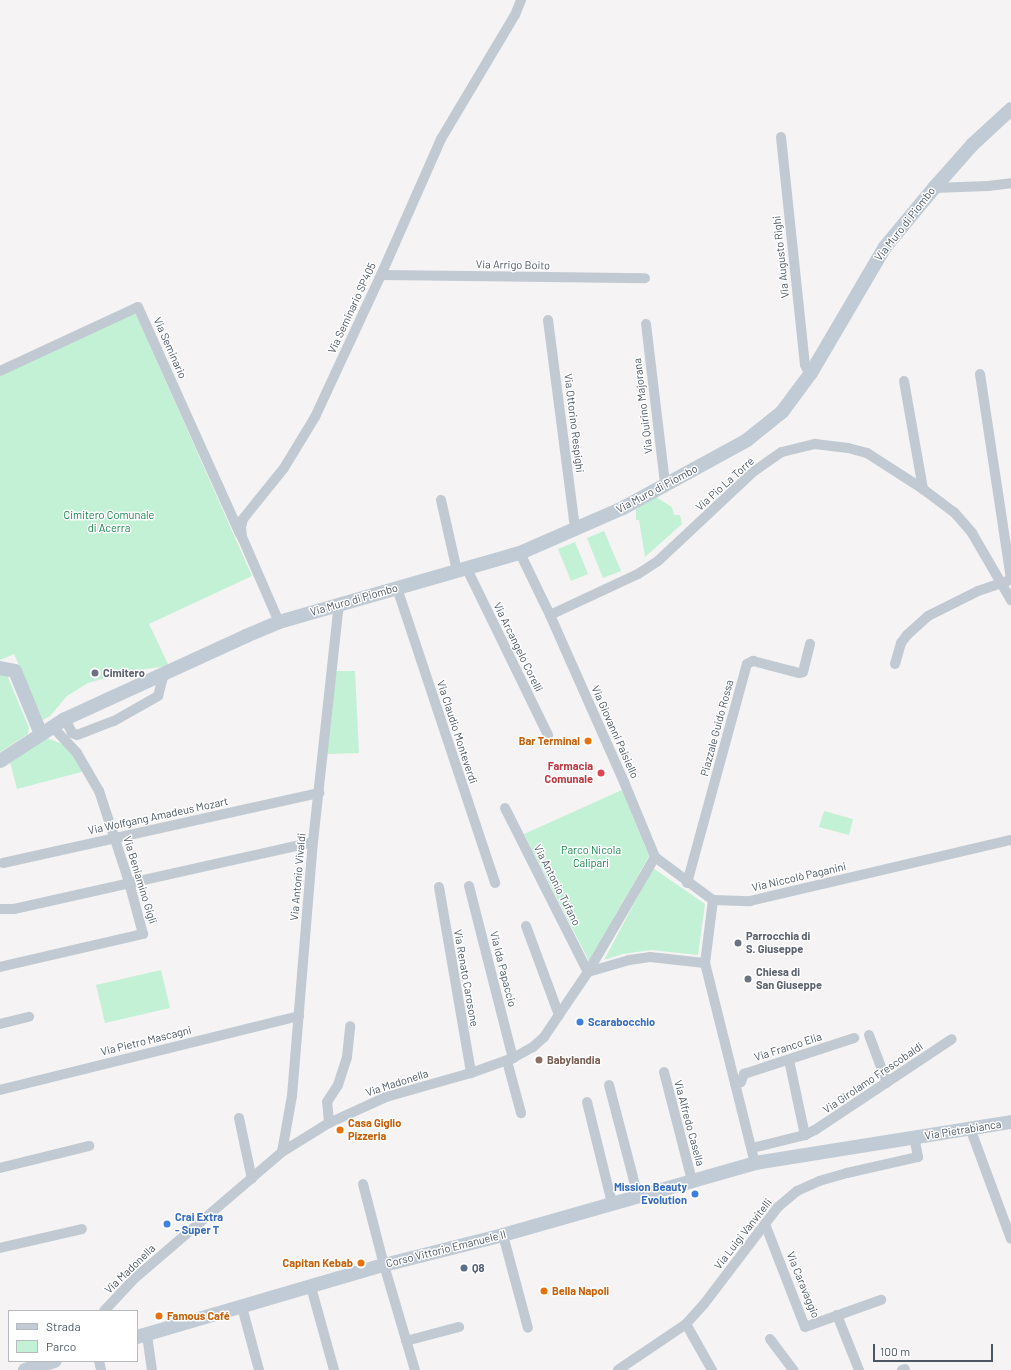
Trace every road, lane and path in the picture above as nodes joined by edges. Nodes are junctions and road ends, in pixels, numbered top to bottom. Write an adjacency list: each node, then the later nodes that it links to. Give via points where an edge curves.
1 (521, 0): 6 (street, Via Seminario SP405, via 515,15 441,139)
2 (1011, 109): 5 (street, Via Muro di Piombo, via 972,145)
3 (781, 137): 10 (street, Via Augusto Righi, via 805,365 807,369)
4 (1011, 184): 5 (street)
5 (934, 188): 10 (street, Via Muro di Piombo, via 885,247)
6 (381, 275): 7 (street, Via Arrigo Boito); 18 (street, Via Seminario SP405, via 315,417 284,468 243,518)
7 (645, 278)
8 (548, 320): 17 (street, Via Ottorino Respighi)
9 (646, 324): 14 (street, Via Quirino Majorana)
10 (812, 370): 14 (street, Via Muro di Piombo, via 782,412 747,440)
11 (0, 371): 18 (street, Via Seminario, via 138,307)
12 (980, 374): 21 (street)
13 (904, 381): 15 (street)
14 (665, 484): 17 (street, Via Muro di Piombo, via 623,508)
15 (923, 489): 21 (street, Via Pio La Torre, via 954,512); 25 (street, Via Pio La Torre, via 867,453 848,448 815,444 782,452 753,472 658,562)
16 (441, 500): 20 (street, Via Arcangelo Corelli)
17 (576, 529): 19 (street, Via Muro di Piombo)
18 (242, 537): 26 (street, Via Seminario SP405)
19 (520, 553): 20 (street, Via Muro di Piombo); 25 (street, Via Giovanni Paisiello)
20 (462, 570): 22 (street, Via Muro di Piombo); 33 (street, Via Arcangelo Corelli)
21 (1008, 581): 23 (street); 28 (street, via 978,591 917,624 904,639)
22 (397, 588): 24 (street, Via Muro di Piombo); 44 (street, Via Claudio Monteverdi)
23 (1011, 600)
24 (339, 604): 26 (street, Via Muro di Piombo); 35 (street, Via Antonio Vivaldi)
25 (550, 615): 40 (street, Via Giovanni Paisiello)
26 (279, 622): 30 (street, Via Muro di Piombo)
27 (810, 644): 43 (street, Piazzale Guido Rossa, via 803,672 753,661 747,664)
28 (895, 664)
29 (0, 668): 32 (street, via 15,671)
30 (164, 674): 31 (street, Via Muro di Piombo); 31 (street, via 158,696 114,721 77,735)
31 (59, 723): 32 (street, Via Muro di Piombo); 37 (street, Via Beniamino Gigli, via 99,791)
32 (41, 734): 34 (street, Via Muro di Piombo)
33 (548, 735)
34 (0, 761)
35 (319, 793): 37 (street, Via Wolfgang Amadeus Mozart); 39 (street, Via Antonio Vivaldi)
36 (505, 808): 52 (street, Via Antonio Tufano)
37 (114, 837): 41 (street, Via Wolfgang Amadeus Mozart); 42 (street, Via Beniamino Gigli)
38 (1011, 840): 47 (street, Via Niccolò Paganini, via 750,901)
39 (313, 842): 42 (street); 53 (street, Via Antonio Vivaldi)
40 (655, 857): 43 (street, Via Giovanni Paisiello); 52 (street, Via Madonella)
41 (3, 864)
42 (129, 882): 48 (street, via 14,909); 51 (street, Via Beniamino Gigli, via 144,934)
43 (687, 883): 47 (street, Via Giovanni Paisiello)
44 (495, 884)
45 (469, 886): 61 (street, Via Ida Papaccio)
46 (438, 887): 64 (street, Via Renato Carosone)
47 (713, 900): 50 (street)
48 (0, 909)
49 (526, 926): 54 (street)
50 (705, 963): 52 (street, via 650,957 629,960); 66 (street)
51 (0, 967)
52 (588, 972): 54 (street, Via Madonella)
53 (299, 1016): 68 (street, Via Pietro Mascagni); 79 (street, Via Antonio Vivaldi, via 292,1096)
54 (559, 1016): 61 (street, Via Madonella, via 544,1037 533,1047)
55 (29, 1017): 56 (street)
56 (0, 1024)
57 (350, 1026): 73 (street, via 347,1056 338,1085 328,1102)
58 (869, 1035): 65 (street)
59 (854, 1038): 62 (street, Via Franco Elia)
60 (952, 1039): 65 (street, Via Girolamo Frescobaldi)
61 (510, 1059): 64 (street, Via Madonella); 70 (street, Via Ida Papaccio)
62 (789, 1060): 66 (street, Via Franco Elia, via 744,1074 741,1082); 75 (street)
63 (664, 1072): 83 (street, Via Alfredo Casella)
64 (471, 1073): 73 (street, Via Madonella, via 386,1097)
65 (887, 1083): 75 (street, Via Girolamo Frescobaldi)
66 (735, 1084): 78 (street)
67 (609, 1085): 85 (street)
68 (0, 1090)
69 (587, 1102): 86 (street)
70 (521, 1113)
71 (239, 1118): 82 (street)
72 (1011, 1122): 74 (street, Via Pietrabianca)
73 (329, 1123): 79 (street, Via Madonella)
74 (970, 1128): 76 (street, Via Pietrabianca); 90 (street)
75 (805, 1135): 78 (street, Via Girolamo Frescobaldi)
76 (914, 1137): 80 (street, Via Pietrabianca); 87 (street, Via Luigi Vanvitelli, via 918,1157 819,1181 797,1191 778,1207)
77 (88, 1146): 81 (street)
78 (752, 1148): 80 (street)
79 (282, 1152): 82 (street, Via Madonella)
80 (755, 1163): 83 (street, Corso Vittorio Emanuele II)
81 (0, 1168)
82 (252, 1179): 96 (street, Via Madonella, via 135,1278)
83 (692, 1180): 85 (street, Corso Vittorio Emanuele II)
84 (363, 1184): 92 (street)
85 (638, 1196): 86 (street, Corso Vittorio Emanuele II)
86 (612, 1203): 89 (street, Corso Vittorio Emanuele II)
87 (765, 1224): 97 (street, Via Caravaggio, via 805,1327); 98 (street, Via Luigi Vanvitelli)
88 (82, 1229): 91 (street)
89 (503, 1235): 92 (street, Corso Vittorio Emanuele II); 100 (street)
90 (1011, 1239)
91 (0, 1248)
92 (384, 1265): 93 (street, Corso Vittorio Emanuele II); 103 (street)
93 (311, 1287): 95 (street, Corso Vittorio Emanuele II); 108 (street)
94 (881, 1300): 97 (street, Via Caravaggio)
95 (242, 1308): 101 (street, Corso Vittorio Emanuele II); 107 (street)
96 (106, 1310)
97 (837, 1315): 113 (street)
98 (686, 1324): 110 (street, Via Luigi Vanvitelli); 111 (street)
99 (459, 1327): 103 (street)
100 (528, 1328)
101 (142, 1336): 106 (street)
102 (770, 1339): 112 (street)
103 (406, 1341): 109 (street)
104 (47, 1365): 105 (street)
105 (25, 1370)
106 (152, 1370)
107 (260, 1370)
108 (334, 1370)
109 (415, 1370)
110 (618, 1370)
111 (712, 1370)
112 (793, 1370)
113 (859, 1370)

